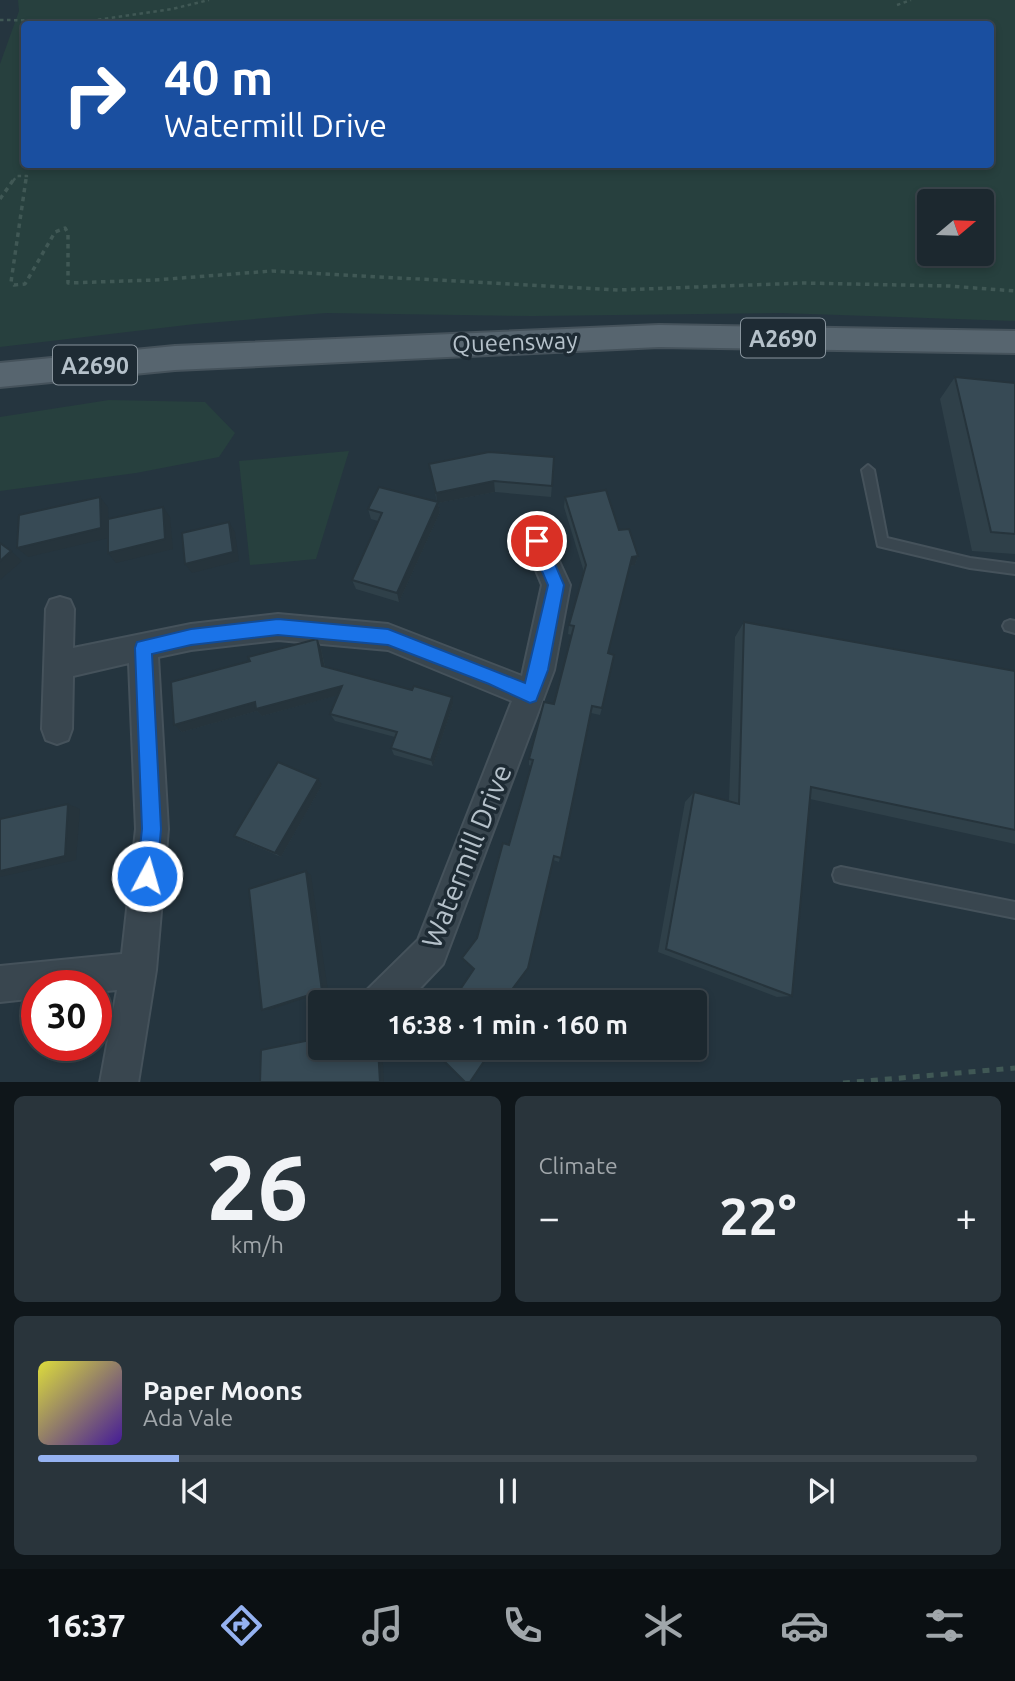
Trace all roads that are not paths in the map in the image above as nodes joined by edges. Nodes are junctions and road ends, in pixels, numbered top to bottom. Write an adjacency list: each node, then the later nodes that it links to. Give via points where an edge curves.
1 (1015, 342): 2 (main road, Queensway / A2690, via 659,336 175,358)
2 (5, 372)
3 (868, 470): 5 (lane, via 881,542)
4 (537, 541): 9 (street, Watermill Drive, via 556,585)
5 (1015, 569)
6 (60, 609): 8 (street)
7 (144, 648): 8 (street); 9 (street, via 191,637 278,627 388,637); 13 (street, via 152,829)
8 (59, 665): 10 (street)
9 (530, 695): 15 (street, Watermill Drive, via 431,952)
10 (57, 729)
11 (841, 875): 12 (lane)
12 (1015, 910)
13 (138, 970): 14 (street); 16 (street)
14 (0, 984)
15 (393, 990)
16 (119, 1082)

